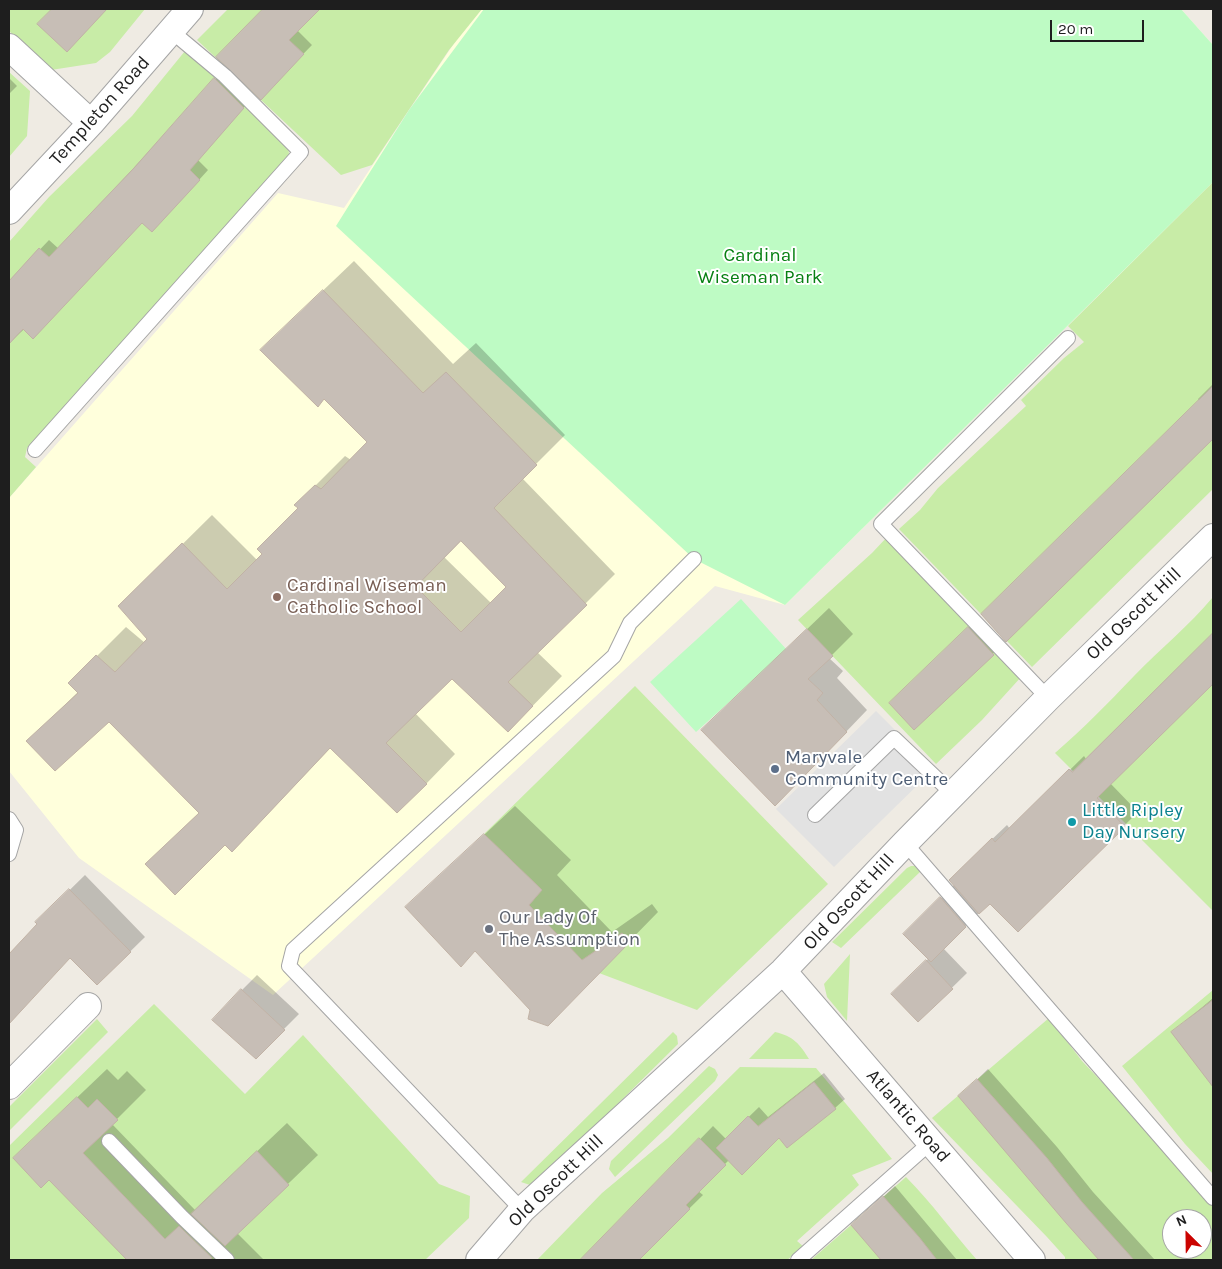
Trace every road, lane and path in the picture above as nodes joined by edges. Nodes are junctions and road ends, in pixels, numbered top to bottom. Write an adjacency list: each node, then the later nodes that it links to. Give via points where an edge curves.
1 (190, 9): 2 (street, Templeton Road)
2 (170, 30): 4 (street, Templeton Road); 7 (lane, via 225,76 301,152)
3 (9, 47): 4 (street)
4 (91, 123): 5 (street, Templeton Road)
5 (9, 211)
6 (1068, 338): 10 (lane, via 881,524)
7 (35, 450)
8 (1213, 537): 10 (street, Old Oscott Hill)
9 (694, 559): 22 (lane, via 630,623 614,656 293,950 289,966)
10 (1048, 698): 11 (street, Old Oscott Hill)
11 (953, 794): 12 (lane, via 894,738); 14 (street, Old Oscott Hill)
12 (815, 815)
13 (9, 819): 15 (lane, via 16,830)
14 (904, 842): 16 (street, Old Oscott Hill); 21 (lane)
15 (9, 854)
16 (783, 971): 20 (street, Atlantic Road); 22 (street, Old Oscott Hill)
17 (88, 1006): 18 (street)
18 (9, 1086)
19 (109, 1141): 23 (lane)
20 (931, 1142): 25 (lane); 26 (street, Atlantic Road)
21 (1213, 1198)
22 (522, 1210): 24 (street, Old Oscott Hill)
23 (227, 1260)
24 (479, 1260)
25 (798, 1260)
26 (1032, 1260)

